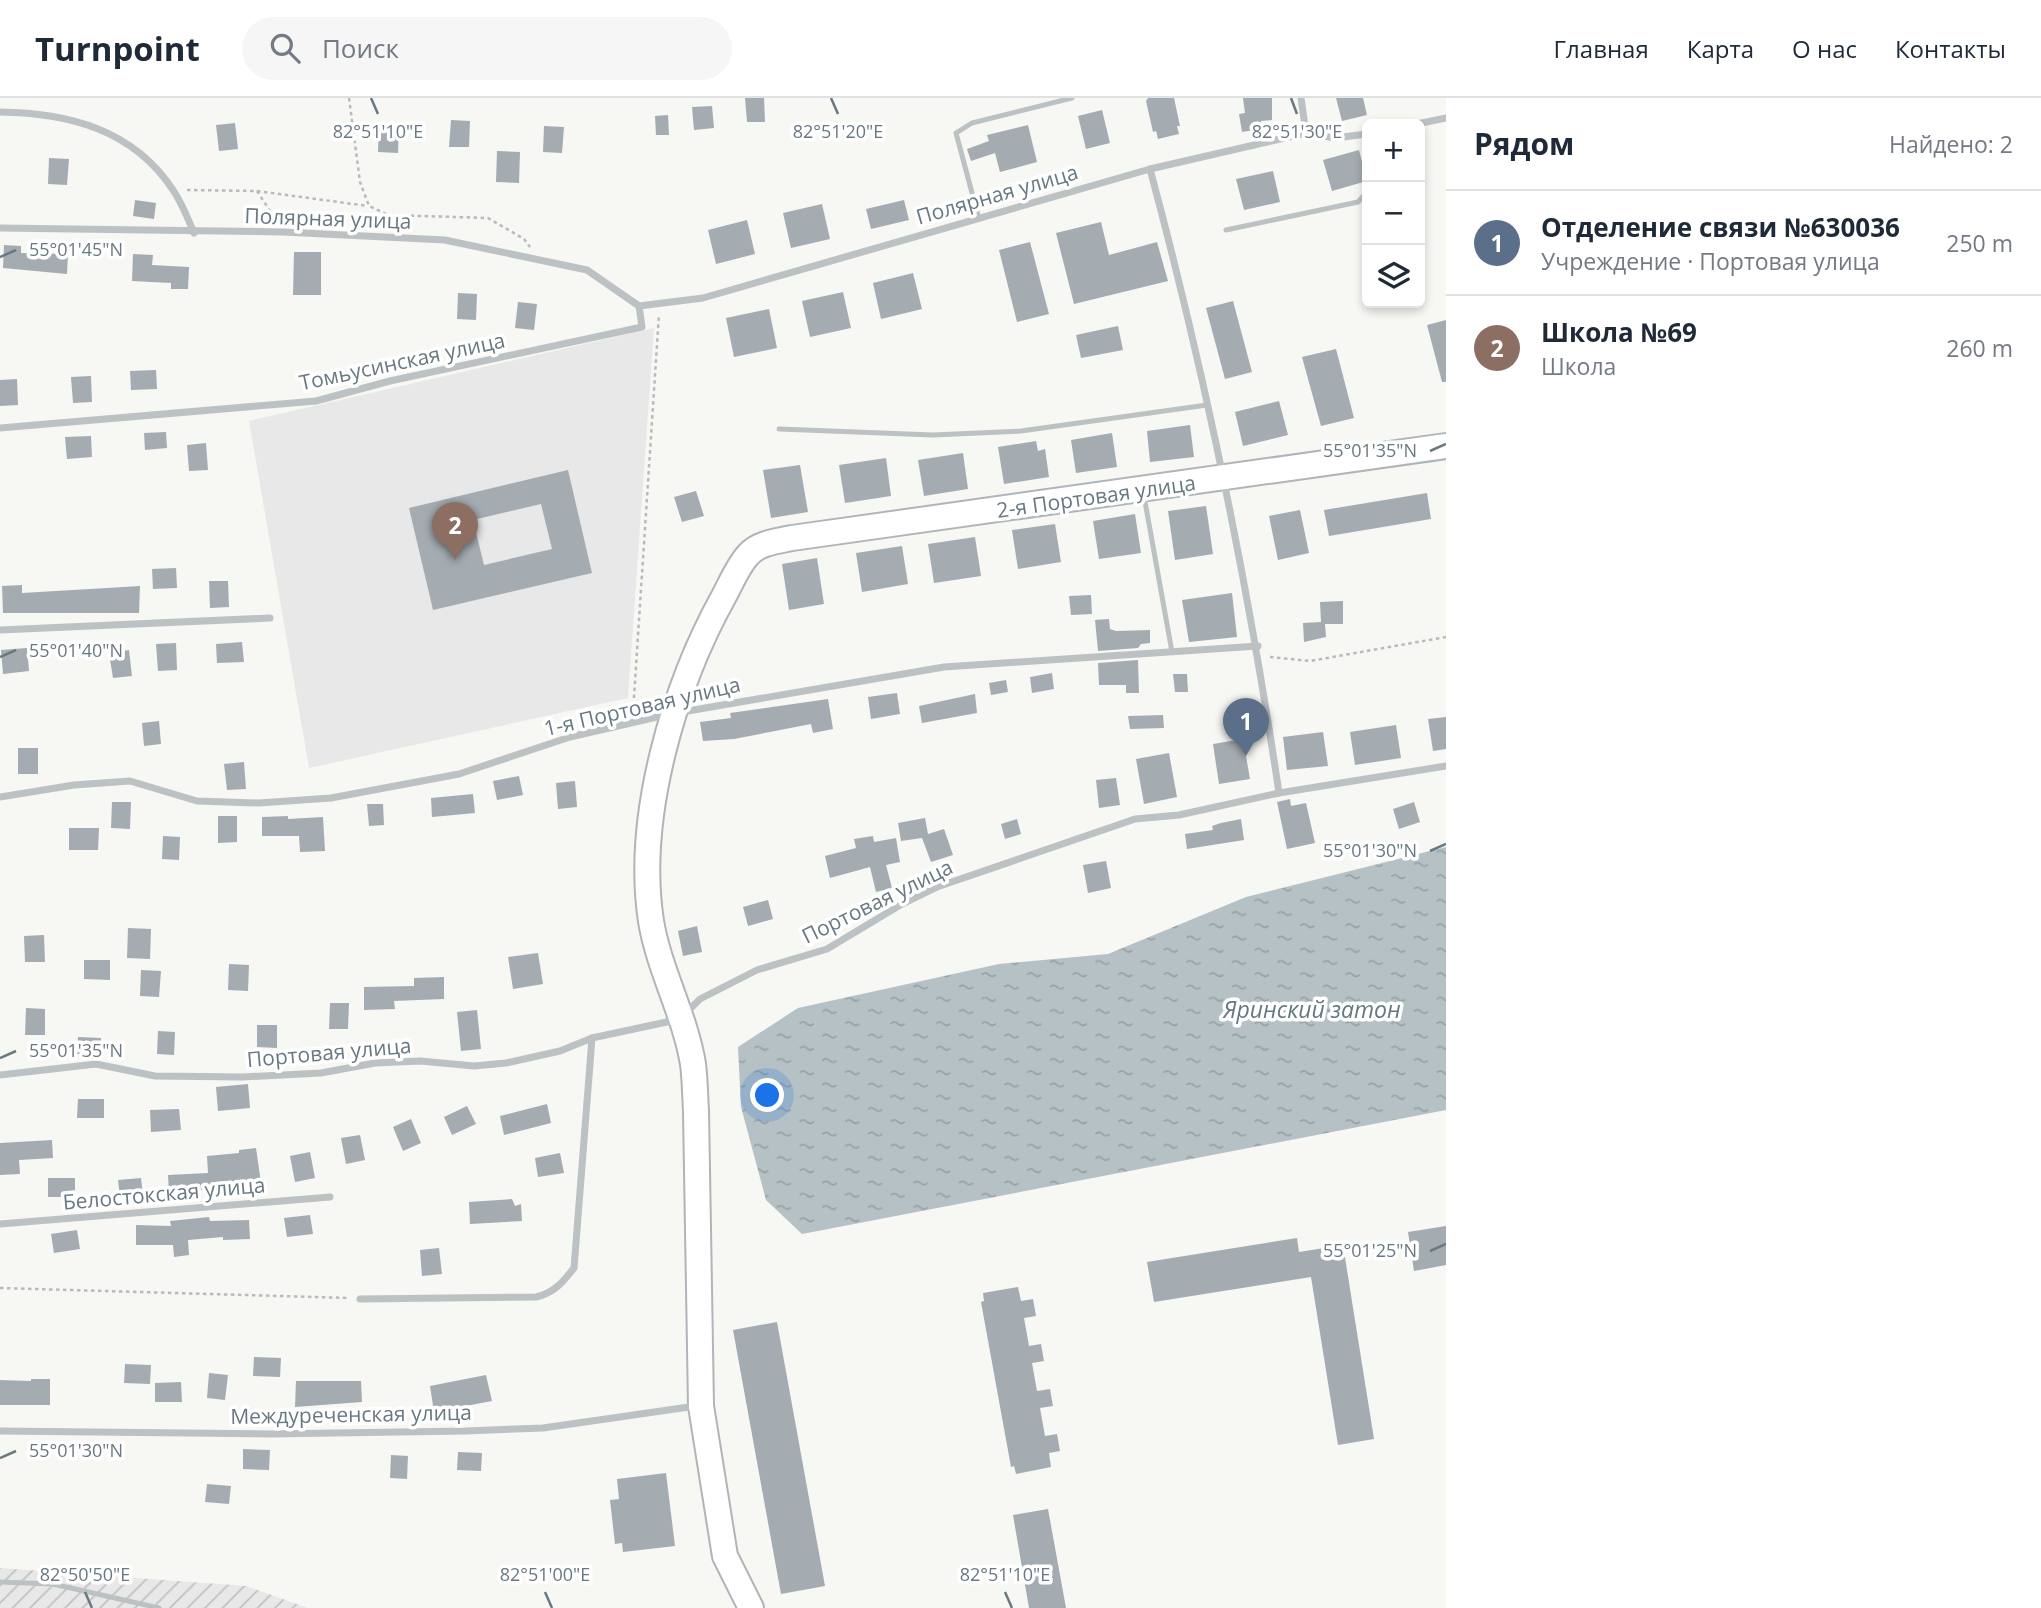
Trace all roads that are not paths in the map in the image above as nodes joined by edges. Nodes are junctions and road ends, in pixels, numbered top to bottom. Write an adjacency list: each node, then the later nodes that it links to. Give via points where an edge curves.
1 (1072, 98): 10 (lane, via 972,122 956,132)
2 (1301, 98): 6 (street)
3 (0, 112): 13 (street, via 91,124 142,155 173,190)
4 (1446, 118): 5 (street)
5 (1425, 122)
6 (1306, 133): 7 (street, Полярная улица, via 1335,138); 8 (street, Полярная улица)
7 (1362, 135)
8 (1150, 169): 10 (street, Полярная улица); 15 (street)
9 (1362, 198): 12 (lane)
10 (979, 219): 14 (street, Полярная улица, via 703,298)
11 (0, 228): 13 (street, Полярная улица)
12 (1227, 230)
13 (194, 233): 14 (street, Полярная улица, via 284,232 445,240 587,270)
14 (639, 306): 16 (street, Томьусинская улица, via 642,327 316,401)
15 (1207, 405): 17 (lane, via 1021,431 933,435); 19 (street)
16 (0, 428)
17 (779, 429)
18 (1446, 446): 19 (street, 2-я Портовая улица)
19 (1223, 479): 20 (street, 2-я Портовая улица); 23 (street)
20 (1143, 490): 24 (lane); 25 (street, 2-я Портовая улица, via 768,543 748,553 703,634)
21 (270, 618): 22 (street)
22 (0, 630)
23 (1258, 650): 24 (street, 1-я Портовая улица); 27 (street)
24 (1172, 652): 25 (street, 1-я Портовая улица, via 944,667)
25 (674, 713): 28 (street, 1-я Портовая улица, via 570,737 459,774 331,798 197,801 130,781); 29 (street, via 655,784 649,839 651,921)
26 (1446, 766): 27 (street, Портовая улица)
27 (1279, 793): 29 (street, Портовая улица, via 1179,815 1135,819 937,887 827,950 757,970 700,999)
28 (0, 797)
29 (680, 1020): 30 (street, Портовая улица); 35 (street, via 692,1063 696,1111)
30 (592, 1038): 31 (street, Портовая улица, via 533,1057 474,1066 375,1063 321,1073 230,1077 155,1076 96,1065); 34 (street, via 574,1268 562,1284 536,1297)
31 (0, 1075)
32 (330, 1197): 33 (street, Белостокская улица)
33 (0, 1224)
34 (360, 1299)
35 (701, 1406): 36 (street, Междуреченская улица, via 543,1428 465,1431); 39 (street, via 725,1556)
36 (0, 1431)
37 (0, 1582): 38 (lane, via 53,1584)
38 (159, 1608)
39 (751, 1608)

